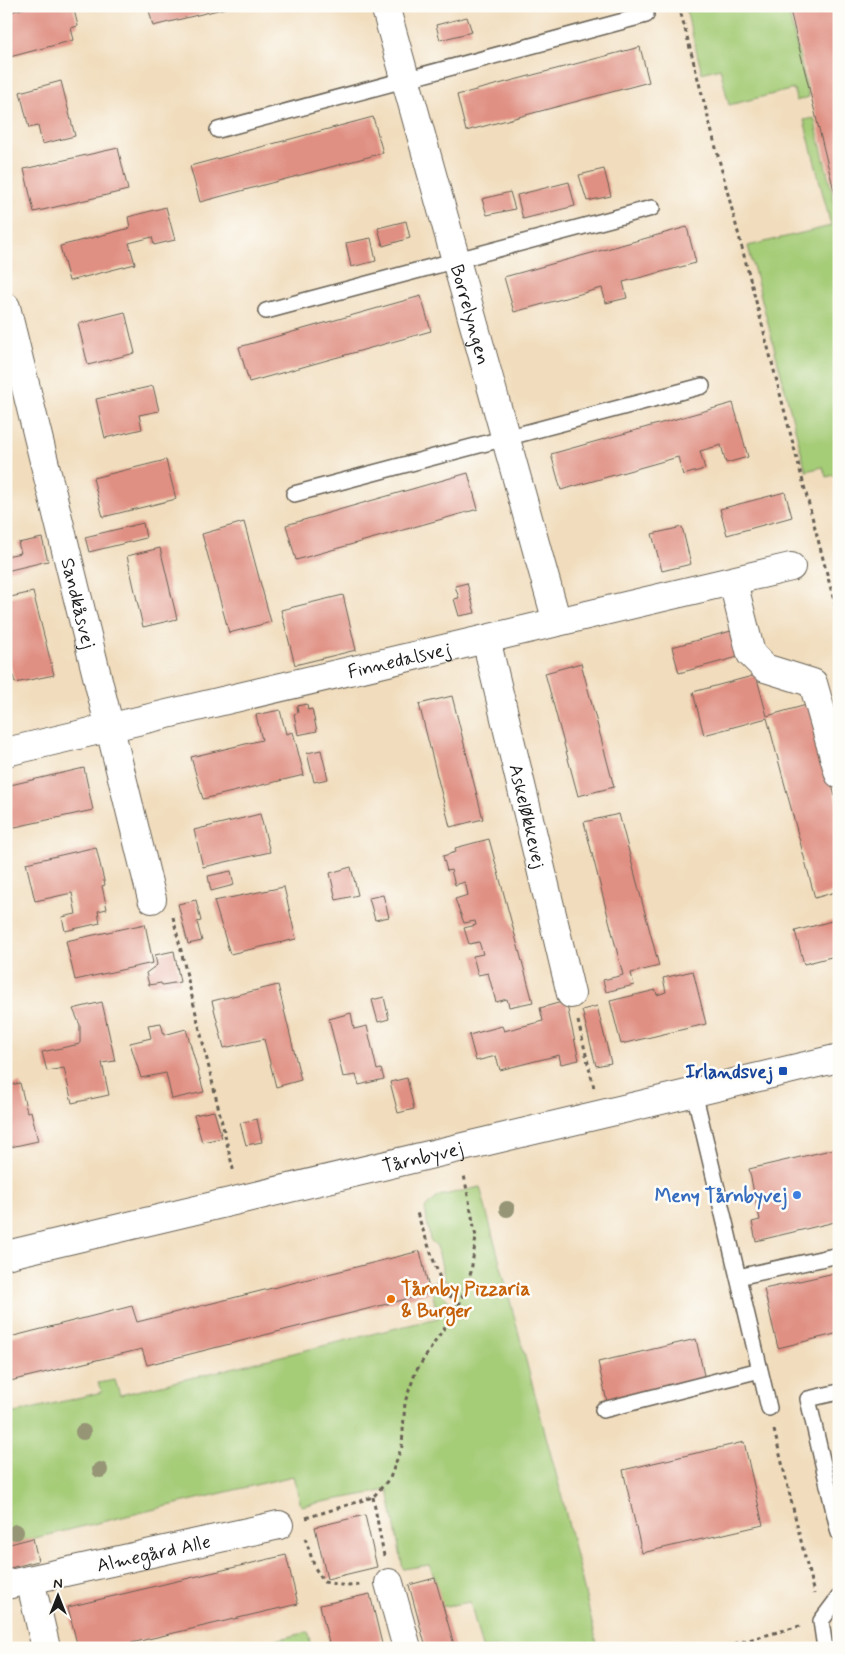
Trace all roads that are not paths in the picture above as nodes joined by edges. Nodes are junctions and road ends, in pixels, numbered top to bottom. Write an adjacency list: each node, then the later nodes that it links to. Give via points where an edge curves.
1 (385, 6): 3 (street, Borrelyngen)
2 (646, 15): 3 (lane)
3 (406, 80): 4 (lane); 6 (street, Borrelyngen)
4 (218, 130)
5 (652, 208): 6 (lane)
6 (456, 260): 8 (lane); 10 (street, Borrelyngen)
7 (6, 307): 16 (street, Sandkåsvej)
8 (266, 311)
9 (702, 386): 10 (lane)
10 (506, 438): 11 (lane); 14 (street, Borrelyngen)
11 (294, 494)
12 (792, 567): 13 (street, Finnedalsvej)
13 (733, 582): 14 (street, Finnedalsvej); 18 (street, via 751,654 765,668 813,683)
14 (558, 622): 15 (street, Finnedalsvej)
15 (486, 639): 16 (street, Finnedalsvej); 20 (street, Askeløkkevej)
16 (110, 727): 17 (street, Finnedalsvej); 19 (street, Sandkåsvej)
17 (6, 752)
18 (839, 774)
19 (152, 899)
20 (571, 994)
21 (839, 1058): 22 (street, Tårnbyvej)
22 (694, 1092): 23 (street, Tårnbyvej); 25 (lane)
23 (6, 1255)
24 (839, 1255): 25 (lane)
25 (738, 1277): 26 (lane)
26 (760, 1370): 28 (lane); 29 (lane)
27 (839, 1392): 31 (lane, via 808,1399)
28 (769, 1408)
29 (603, 1410)
30 (288, 1523): 32 (street, Almegård Alle)
31 (839, 1533)
32 (18, 1582): 35 (street, Almegård Alle)
33 (389, 1584): 36 (street)
34 (839, 1597): 37 (lane, via 820,1621)
35 (46, 1648)
36 (408, 1648)
37 (825, 1648)

